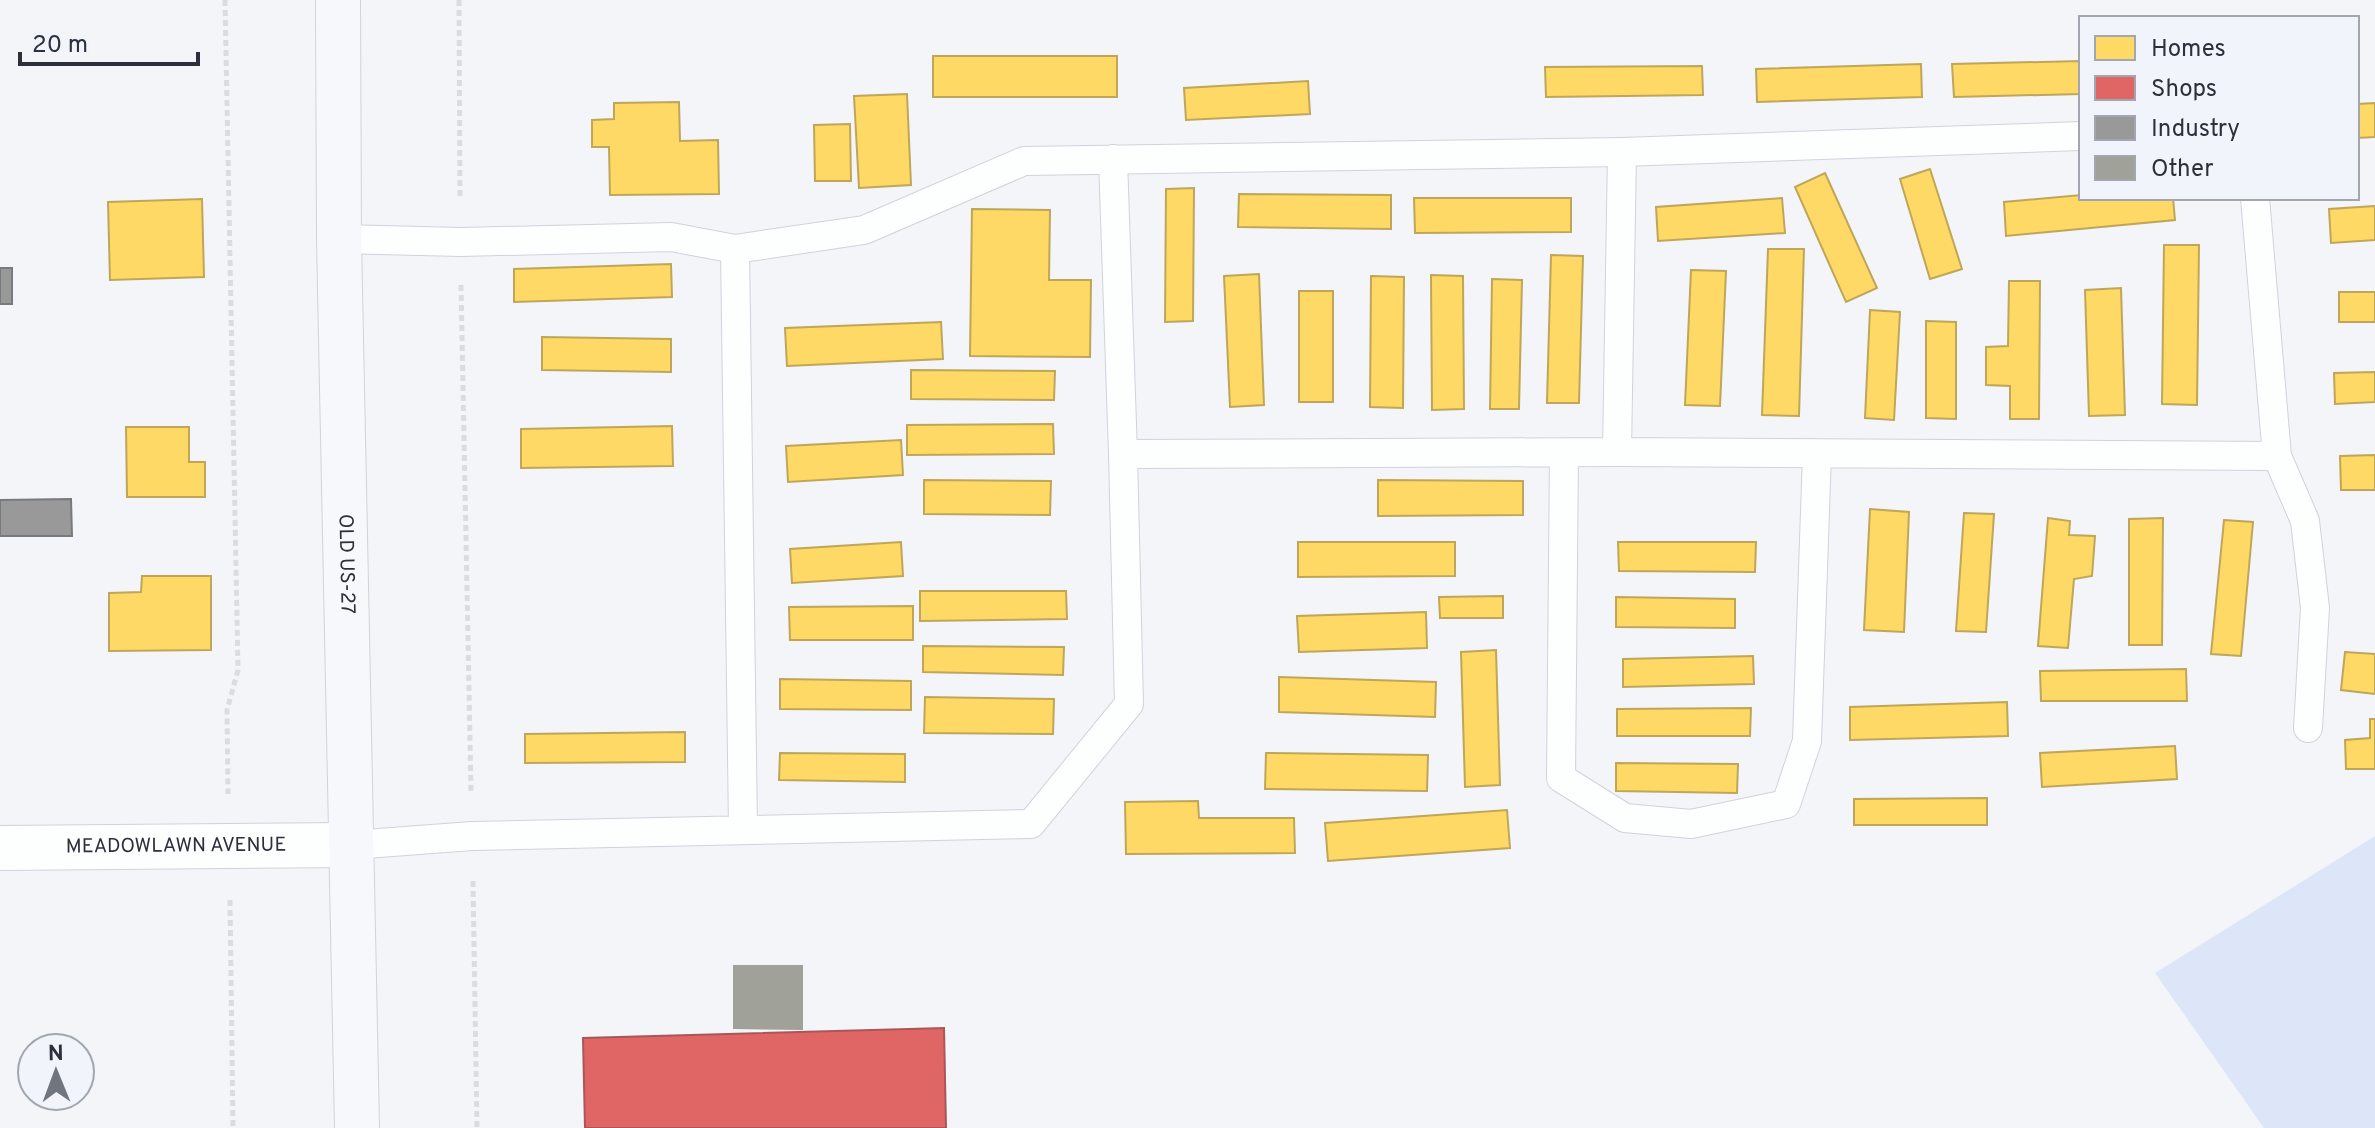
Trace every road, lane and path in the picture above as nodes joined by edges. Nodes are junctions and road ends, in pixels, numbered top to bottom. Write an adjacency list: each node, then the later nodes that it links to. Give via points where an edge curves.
1 (225, 0): 20 (path, via 238,670 227,710)
2 (338, 0): 8 (main road, OLD US-27)
3 (459, 0): 9 (path)
4 (2079, 136): 5 (lane)
5 (1622, 152): 6 (lane); 11 (lane)
6 (1113, 159): 10 (lane, via 1024,161 864,230); 12 (lane)
7 (2255, 200): 15 (lane)
8 (339, 239): 9 (lane); 19 (main road, OLD US-27)
9 (461, 242): 10 (lane, via 671,237); 18 (path)
10 (735, 249): 17 (lane)
11 (1617, 452): 13 (lane); 14 (lane)
12 (1123, 454): 13 (lane); 17 (lane, via 1129,704 1031,824)
13 (1564, 454): 14 (lane, via 1561,778 1625,818 1691,824 1786,804 1807,741)
14 (1817, 454): 15 (lane)
15 (2277, 456): 16 (lane, via 2305,521 2315,608)
16 (2308, 728)
17 (743, 829): 18 (lane)
18 (472, 836): 19 (lane); 24 (path)
19 (352, 845): 20 (street, MEADOWLAWN AVENUE); 23 (main road, OLD US-27)
20 (229, 846): 21 (street, MEADOWLAWN AVENUE); 22 (path)
21 (0, 848)
22 (233, 1128)
23 (357, 1128)
24 (477, 1128)

